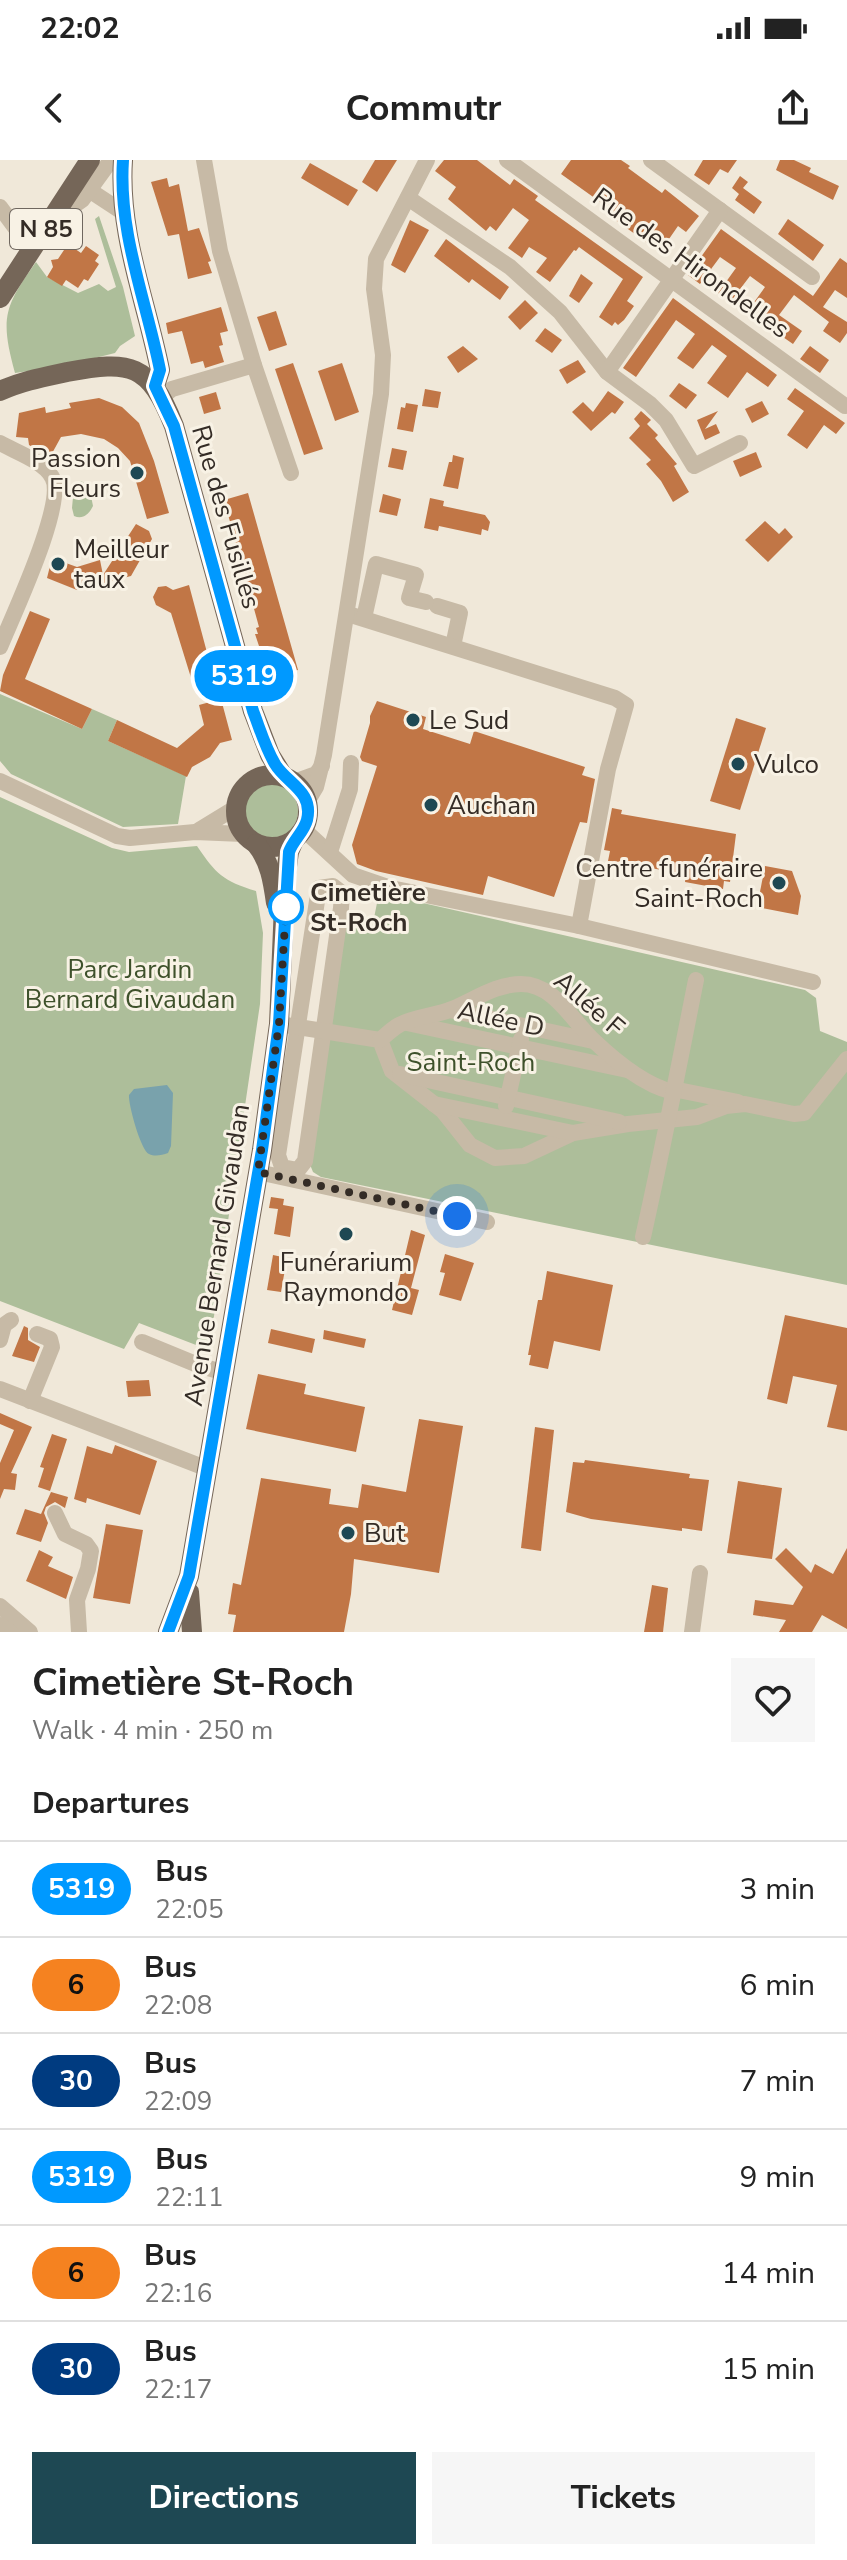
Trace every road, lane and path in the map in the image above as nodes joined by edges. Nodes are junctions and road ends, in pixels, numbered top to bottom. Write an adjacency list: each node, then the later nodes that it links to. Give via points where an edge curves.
1 (81, 160): 15 (main road, N 85)
2 (90, 160): 14 (main road, N 85)
3 (111, 160): 9 (street)
4 (123, 160): 13 (main road, Rue des Fusillés)
5 (204, 160): 20 (street, via 220,251)
6 (427, 160): 10 (street)
7 (507, 160): 17 (street, Rue des Hirondelles)
8 (651, 160): 12 (street)
9 (89, 190): 13 (street); 14 (street)
10 (408, 198): 21 (street, via 510,267 560,312); 30 (street, via 373,275 383,355)
11 (0, 207): 15 (street)
12 (720, 210): 16 (street); 17 (street)
13 (124, 213): 25 (main road, Rue des Fusillés, via 160,370)
14 (51, 222): 15 (main road, N 85)
15 (33, 242): 18 (main road, N 85); 19 (main road, N 85)
16 (812, 277)
17 (673, 280): 21 (street); 26 (street, Rue des Hirondelles)
18 (0, 284)
19 (0, 298)
20 (254, 365): 25 (street); 29 (street)
21 (607, 372): 28 (street, via 666,420 694,466)
22 (0, 375): 23 (main road)
23 (32, 379): 24 (main road); 25 (main road, via 116,365 133,369)
24 (0, 391)
25 (158, 392): 33 (main road, Rue des Fusillés, via 182,452)
26 (845, 406)
27 (0, 443): 31 (street, via 44,468 55,488 52,519)
28 (740, 443)
29 (291, 473)
30 (356, 616): 32 (street); 32 (street, via 376,564 416,575 409,598 460,613); 35 (street)
31 (2, 639)
32 (453, 646): 45 (street, via 626,705 608,769)
33 (253, 711): 36 (main road, Rue des Fusillés, via 270,755); 38 (main road, Rue des Fusillés)
34 (351, 763): 44 (street, via 350,789)
35 (322, 766): 36 (street, via 316,774); 39 (street)
36 (288, 779): 38 (main road, via 265,775); 39 (main road)
37 (1, 781): 41 (street, via 117,836)
38 (250, 782): 40 (main road)
39 (307, 802): 42 (main road)
40 (235, 808): 41 (street); 43 (main road)
41 (195, 832): 43 (street)
42 (298, 834): 43 (main road, via 275,847); 44 (street); 46 (main road, via 286,869)
43 (249, 839): 46 (main road, via 271,871)
44 (330, 852): 45 (street, via 353,875 391,888)
45 (579, 926): 48 (street)
46 (283, 941): 51 (main road, Avenue Bernard Givaudan)
47 (696, 980): 60 (street)
48 (813, 982)
49 (450, 1010): 50 (street, Allée F); 52 (street); 55 (street, Allée F, via 501,988 541,988)
50 (406, 1023): 54 (street, Allée F); 56 (street, Allée D)
51 (288, 1024): 53 (street); 53 (street, via 319,888 333,886 342,893 341,908); 68 (main road, Avenue Bernard Givaudan); 69 (street, via 278,1155)
52 (524, 1026): 55 (street); 56 (street)
53 (323, 1029): 54 (street); 69 (street, via 305,1161)
54 (380, 1040): 59 (street)
55 (595, 1042): 58 (street, Allée F)
56 (520, 1047): 58 (street, Allée D); 61 (street)
57 (847, 1059): 63 (street, Allée F, via 804,1113)
58 (632, 1072): 60 (street, Allée F, via 658,1088)
59 (394, 1073): 61 (street); 62 (street)
60 (673, 1090): 63 (street, Allée F); 65 (street)
61 (508, 1098): 64 (street); 66 (street)
62 (433, 1103): 64 (street); 67 (street, via 470,1145 495,1158 524,1156)
63 (745, 1104): 65 (street)
64 (504, 1119): 67 (street)
65 (670, 1120): 66 (street); 71 (street)
66 (628, 1124): 67 (street)
67 (573, 1133)
68 (258, 1172): 69 (street); 76 (main road, Avenue Bernard Givaudan)
69 (290, 1174): 70 (street)
70 (487, 1222)
71 (643, 1237)
72 (11, 1320): 74 (street)
73 (37, 1334): 78 (street, via 50,1339 52,1347)
74 (0, 1340)
75 (142, 1342): 76 (street)
76 (225, 1373): 79 (main road, Avenue Bernard Givaudan)
77 (0, 1389): 78 (street)
78 (30, 1401): 79 (street)
79 (208, 1469): 82 (main road, Avenue Bernard Givaudan)
80 (55, 1513): 87 (street, via 65,1534 91,1551 77,1600)
81 (700, 1573): 90 (street)
82 (189, 1576): 88 (main road); 89 (main road)
83 (0, 1606): 85 (street)
84 (0, 1625): 85 (street)
85 (20, 1629): 86 (street)
86 (42, 1632)
87 (79, 1632)
88 (168, 1632)
89 (192, 1632)
90 (692, 1632)

